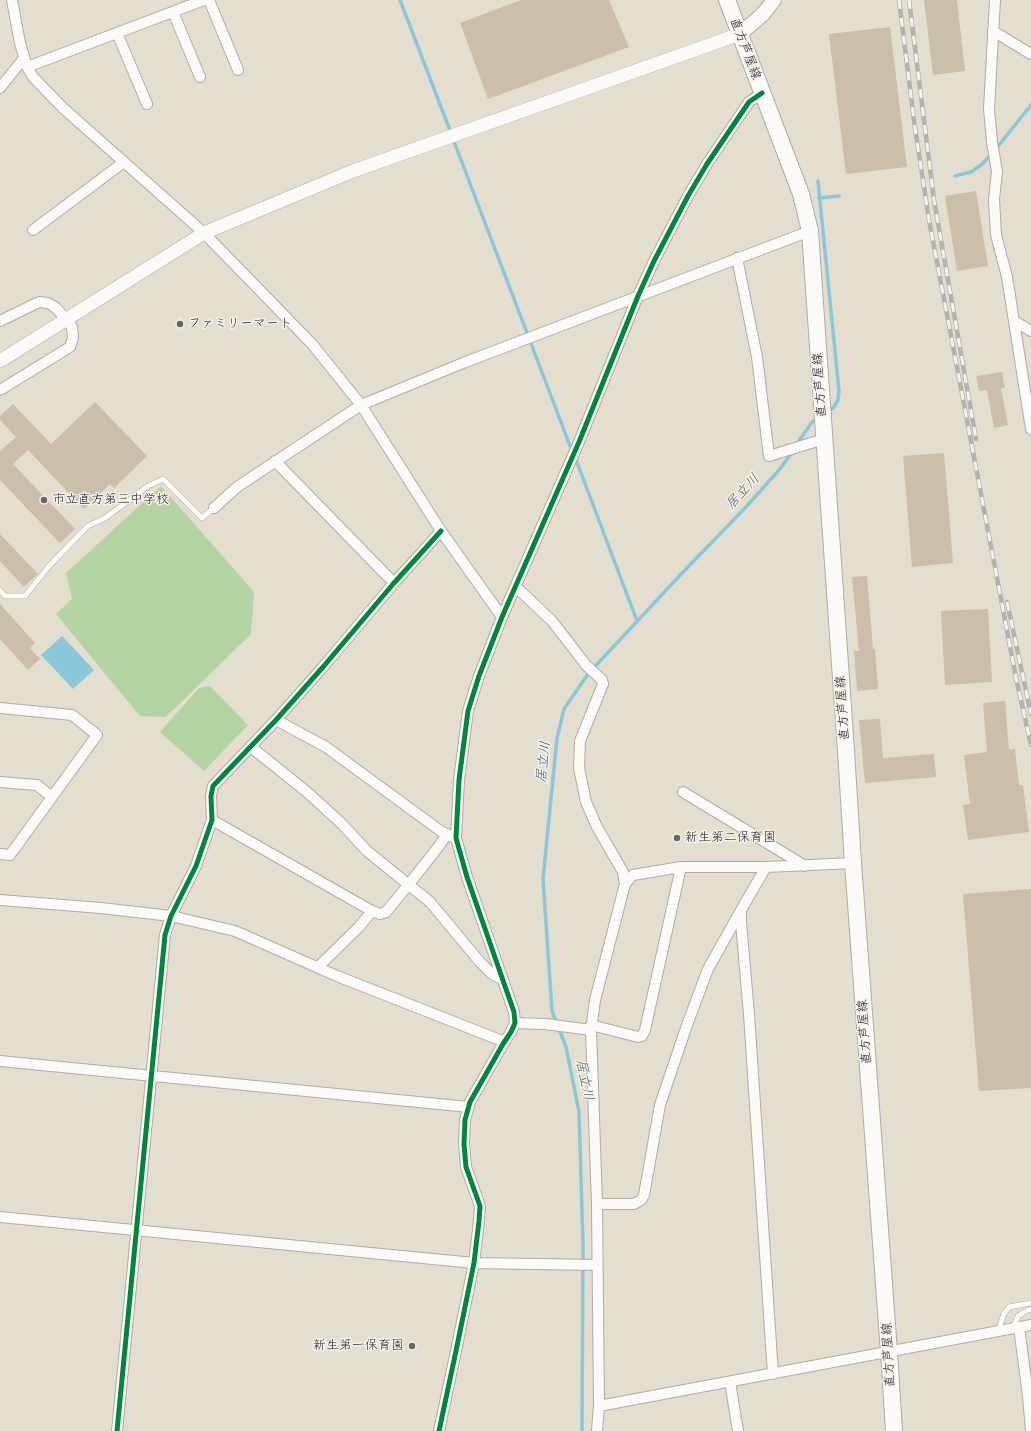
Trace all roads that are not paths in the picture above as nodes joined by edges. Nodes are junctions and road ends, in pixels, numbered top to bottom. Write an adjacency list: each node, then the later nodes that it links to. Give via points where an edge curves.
1 (12, 0): 12 (street)
2 (204, 0): 7 (street)
3 (209, 0): 13 (street)
4 (726, 0): 10 (main road, 直方芦屋線)
5 (774, 0): 10 (main road, via 763,14)
6 (995, 0): 8 (street)
7 (173, 12): 9 (street); 14 (street)
8 (993, 31): 11 (street); 26 (street, via 988,109 997,172 994,199 996,234 1007,277)
9 (117, 33): 12 (street); 17 (street)
10 (740, 34): 16 (main road, 直方芦屋線); 21 (street, via 353,171)
11 (1031, 54)
12 (25, 62): 15 (street); 18 (street, via 33,77 63,108)
13 (238, 70)
14 (200, 77)
15 (0, 88)
16 (762, 93): 20 (main road, 直方芦屋線, via 801,194); 23 (street, via 749,102 707,164 654,261)
17 (147, 104)
18 (124, 162): 19 (street); 21 (street)
19 (32, 230)
20 (810, 231): 22 (street); 32 (main road, 直方芦屋線)
21 (204, 233): 24 (street); 30 (street, via 312,344)
22 (737, 258): 23 (street); 32 (street, via 757,357 769,456)
23 (638, 296): 30 (street); 37 (street)
24 (66, 319): 25 (street, via 55,307 39,302); 28 (street); 29 (street, via 72,327 73,338 70,347)
25 (0, 321)
26 (1014, 321): 27 (street); 31 (street)
27 (1031, 331)
28 (0, 361)
29 (0, 390)
30 (361, 404): 33 (street); 35 (street)
31 (1031, 429)
32 (821, 436): 49 (main road, 直方芦屋線)
33 (275, 461): 34 (street, via 237,487); 36 (street)
34 (214, 508): 38 (lane, via 202,518 163,479 148,486 105,518 88,526 48,566 25,596 5,596)
35 (441, 531): 36 (street); 39 (street)
36 (394, 583): 41 (street)
37 (516, 587): 39 (street); 54 (street, via 552,621 586,665 602,680 603,684 580,742 579,768 586,802 623,872)
38 (0, 590)
39 (502, 617): 47 (street, via 468,711)
40 (0, 708): 45 (street, via 72,715 97,735)
41 (276, 720): 42 (street); 47 (street, via 326,747)
42 (251, 746): 46 (street, via 213,786); 53 (street, via 307,792 367,851)
43 (0, 782): 45 (street, via 37,785)
44 (683, 792): 50 (street)
45 (52, 797): 48 (street, via 10,855)
46 (212, 820): 57 (street); 58 (street, via 196,866)
47 (451, 836): 53 (street, via 439,846); 60 (street)
48 (0, 854)
49 (853, 863): 50 (street); 77 (main road, 直方芦屋線)
50 (805, 866): 52 (street)
51 (681, 867): 52 (street); 54 (street, via 633,875); 62 (street, via 642,1036)
52 (766, 867): 56 (street)
53 (409, 884): 57 (street, via 386,912 380,914); 60 (street, via 430,902 480,962)
54 (625, 884): 62 (street, via 595,1000)
55 (0, 900): 58 (street)
56 (741, 910): 67 (street, via 708,969 684,1032 660,1105 644,1195 634,1204); 78 (street)
57 (372, 911): 59 (street)
58 (171, 916): 59 (street, via 235,931); 65 (street, via 165,935)
59 (318, 967): 63 (street)
60 (502, 980): 61 (street, via 514,1012)
61 (515, 1023): 62 (street); 63 (street)
62 (591, 1027): 67 (street)
63 (504, 1042): 66 (street)
64 (0, 1061): 65 (street)
65 (151, 1075): 66 (street); 69 (street)
66 (469, 1107): 70 (street, via 465,1120 466,1167 480,1206)
67 (597, 1204): 71 (street)
68 (0, 1217): 69 (street)
69 (136, 1229): 70 (street); 81 (street)
70 (474, 1263): 71 (street); 82 (street)
71 (594, 1265): 80 (street)
72 (1031, 1303): 76 (lane, via 1009,1307)
73 (1031, 1309): 75 (lane, via 1018,1316)
74 (1031, 1325): 75 (street)
75 (1016, 1328): 76 (street); 86 (street, via 1028,1396)
76 (998, 1331): 77 (street)
77 (889, 1352): 78 (street); 85 (main road, 直方芦屋線)
78 (774, 1374): 79 (street)
79 (730, 1382): 80 (street); 84 (street)
80 (599, 1406): 83 (street)
81 (117, 1431)
82 (439, 1431)
83 (597, 1431)
84 (738, 1431)
85 (894, 1431)
86 (1031, 1431)

